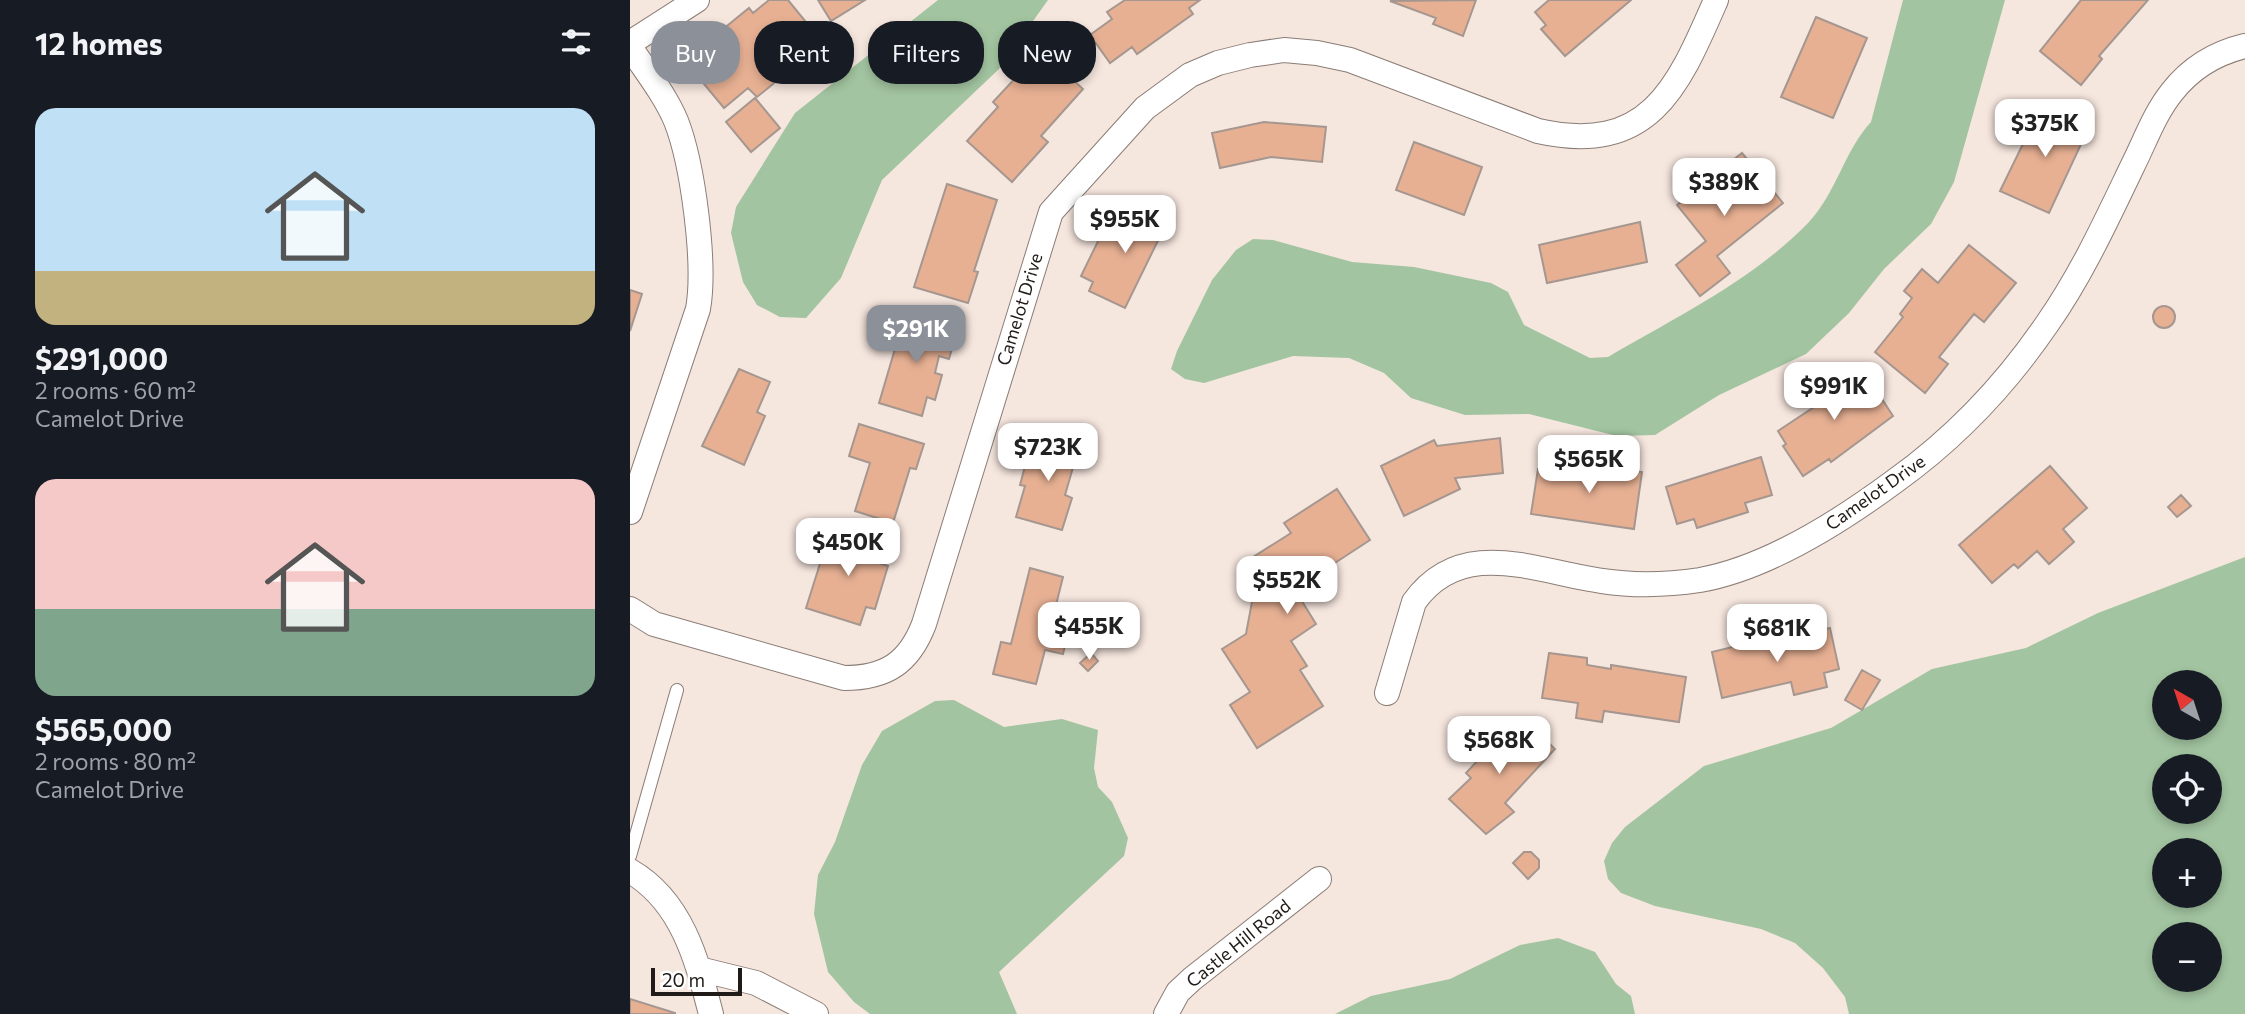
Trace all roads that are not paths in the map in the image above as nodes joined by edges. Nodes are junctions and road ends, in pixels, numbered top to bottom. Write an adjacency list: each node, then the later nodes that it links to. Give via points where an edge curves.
1 (697, 0): 3 (street)
2 (1716, 0): 6 (street, Camelot Drive, via 1672,92 1649,114 1592,136 1538,131 1350,60 1317,52 1250,55 1191,75 1145,108 1051,212 924,624 903,661 886,673 844,678 654,624)
3 (630, 45): 5 (street, via 664,99 683,144 703,284)
4 (2245, 47): 8 (street, Camelot Drive, via 2208,60 2172,92 2087,259 2049,322 1970,418 1903,476 1816,532 1705,579 1640,585 1476,562 1446,571 1423,589 1415,602)
5 (630, 512)
6 (630, 609)
7 (677, 690): 9 (lane)
8 (1387, 693)
9 (630, 856)
10 (630, 872): 12 (street, via 656,890 671,908)
11 (1319, 879): 15 (street, Castle Hill Road, via 1192,979)
12 (699, 969): 13 (street); 14 (street, via 756,983)
13 (710, 1014)
14 (816, 1014)
15 (1166, 1014)

